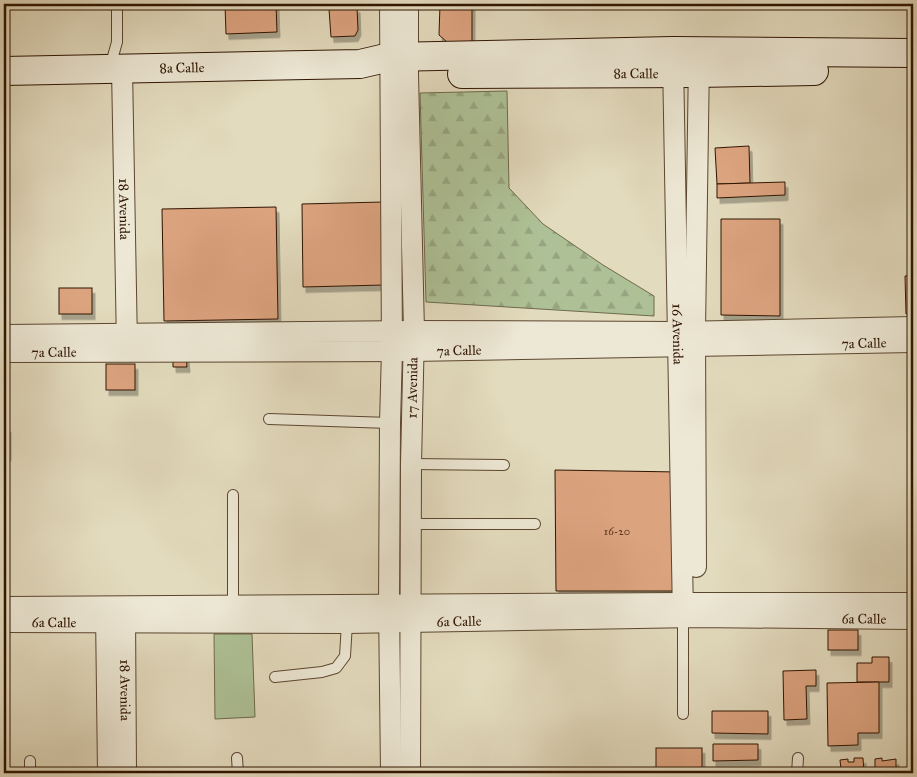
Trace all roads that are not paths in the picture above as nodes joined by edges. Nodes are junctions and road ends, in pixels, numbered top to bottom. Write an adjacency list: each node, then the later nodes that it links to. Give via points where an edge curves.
1 (117, 4): 7 (lane)
2 (390, 4): 6 (street, 17 Avenida)
3 (408, 4): 6 (street, 17 Avenida)
4 (913, 53): 5 (main road, 8a Calle)
5 (686, 62): 6 (main road, 8a Calle); 8 (main road, 8a Calle); 13 (street, 16 Avenida)
6 (399, 66): 7 (main road, 8a Calle); 11 (street, 17 Avenida); 14 (street, 17 Avenida)
7 (116, 68): 9 (main road, 8a Calle); 15 (street, 18 Avenida)
8 (913, 68)
9 (4, 71)
10 (913, 328): 13 (street, 7a Calle)
11 (414, 331): 13 (street, 7a Calle); 14 (street, 7a Calle); 17 (street, 17 Avenida)
12 (4, 335): 15 (street, 7a Calle)
13 (687, 339): 16 (street, 7a Calle); 17 (street, 7a Calle); 28 (street, 16 Avenida)
14 (392, 340): 15 (street, 7a Calle); 17 (street, 7a Calle); 20 (street, 17 Avenida)
15 (120, 341): 18 (street, 7a Calle)
16 (913, 342)
17 (413, 350): 21 (street, 17 Avenida)
18 (4, 352)
19 (269, 419): 20 (lane)
20 (390, 423): 30 (street, 17 Avenida)
21 (411, 464): 22 (lane); 24 (street, 17 Avenida)
22 (504, 465)
23 (233, 495): 29 (lane)
24 (411, 524): 25 (lane); 31 (street, 17 Avenida)
25 (535, 524)
26 (913, 603): 28 (street, 6a Calle)
27 (4, 607): 32 (street, 6a Calle)
28 (690, 610): 31 (street, 6a Calle); 33 (street, 6a Calle); 37 (lane)
29 (233, 613): 30 (street, 6a Calle); 32 (street, 6a Calle); 35 (street, 6a Calle)
30 (389, 614): 31 (street, 6a Calle); 35 (street, 6a Calle); 45 (street, 17 Avenida)
31 (410, 614): 46 (street, 17 Avenida)
32 (115, 615): 34 (street, 6a Calle); 42 (street, 18 Avenida); 43 (street, 18 Avenida)
33 (913, 618)
34 (4, 622)
35 (347, 623): 36 (lane, via 345,656 336,668)
36 (275, 676)
37 (683, 714)
38 (237, 758): 44 (lane)
39 (798, 758): 47 (lane)
40 (30, 761): 41 (lane)
41 (30, 773)
42 (108, 773)
43 (126, 773)
44 (238, 773)
45 (391, 773)
46 (410, 773)
47 (797, 773)

